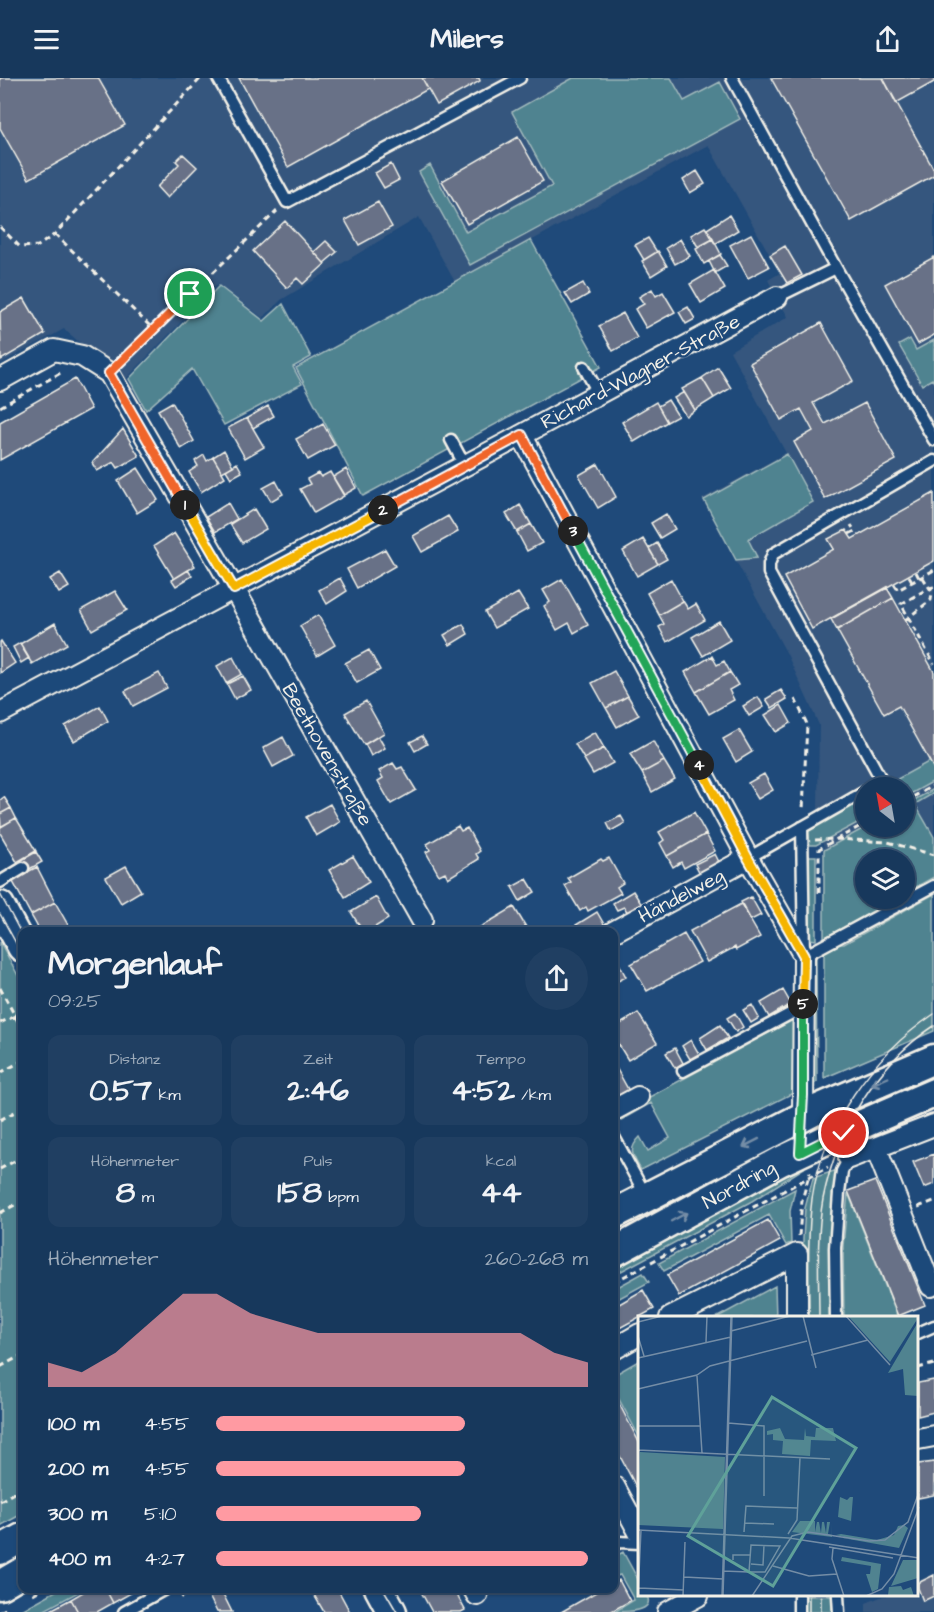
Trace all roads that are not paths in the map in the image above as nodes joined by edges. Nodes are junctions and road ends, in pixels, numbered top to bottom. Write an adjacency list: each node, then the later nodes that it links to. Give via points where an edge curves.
1 (218, 78): 2 (lane, via 287,201)
2 (520, 78)
3 (732, 78): 4 (lane)
4 (836, 268): 5 (lane, Richard-Wagner-Straße); 11 (lane)
5 (777, 297): 8 (street, Richard-Wagner-Straße)
6 (584, 367): 8 (lane)
7 (0, 380): 14 (street, Beethovenstraße, via 54,350 82,356 109,373)
8 (599, 394): 9 (street, Richard-Wagner-Straße)
9 (522, 435): 13 (street, Richard-Wagner-Straße); 19 (street)
10 (451, 440): 13 (lane)
11 (934, 440)
12 (934, 461): 16 (lane, via 773,554 769,564 769,573)
13 (465, 466): 14 (street, Richard-Wagner-Straße)
14 (234, 589): 15 (street, Richard-Wagner-Straße); 24 (street, Beethovenstraße)
15 (0, 713)
16 (880, 777)
17 (855, 797): 18 (lane)
18 (802, 827): 19 (lane); 27 (lane)
19 (748, 858): 25 (street, Händelweg); 27 (street)
20 (23, 868): 21 (lane)
21 (0, 882)
22 (934, 886): 27 (lane)
23 (0, 906): 26 (main road)
24 (422, 920)
25 (618, 929)
26 (18, 939)
27 (804, 956): 28 (street)
28 (803, 1007): 30 (lane); 34 (street)
29 (934, 1059): 34 (main road, Nordring, one-way to 34)
30 (683, 1071)
31 (934, 1093): 38 (main road, Nordring)
32 (638, 1097): 33 (street)
33 (618, 1108)
34 (803, 1116): 38 (main road); 40 (main road, Nordring, one-way to 40)
35 (934, 1125): 37 (street)
36 (618, 1144): 40 (lane)
37 (876, 1148): 39 (street); 43 (street)
38 (800, 1153): 42 (main road, Nordring, one-way to 38)
39 (849, 1158): 46 (lane, via 839,1193)
40 (646, 1196): 41 (main road, Nordring)
41 (618, 1212)
42 (618, 1250)
43 (931, 1286)
44 (674, 1316): 45 (street, via 797,1254)
45 (797, 1316)
46 (836, 1316)
47 (934, 1326): 48 (lane)
48 (919, 1333)
49 (638, 1335): 50 (street)
50 (618, 1347)
51 (934, 1436): 52 (street)
52 (919, 1439)
53 (618, 1493): 54 (street)
54 (638, 1530)
55 (18, 1540): 58 (main road)
56 (618, 1543): 57 (lane)
57 (638, 1543)
58 (0, 1550)
59 (18, 1574): 60 (main road)
60 (0, 1585)
61 (158, 1593): 66 (lane)
62 (382, 1593): 67 (main road)
63 (661, 1597): 68 (street)
64 (696, 1597): 68 (street)
65 (838, 1597): 69 (lane)
66 (124, 1612)
67 (392, 1612)
68 (668, 1612)
69 (839, 1612)

